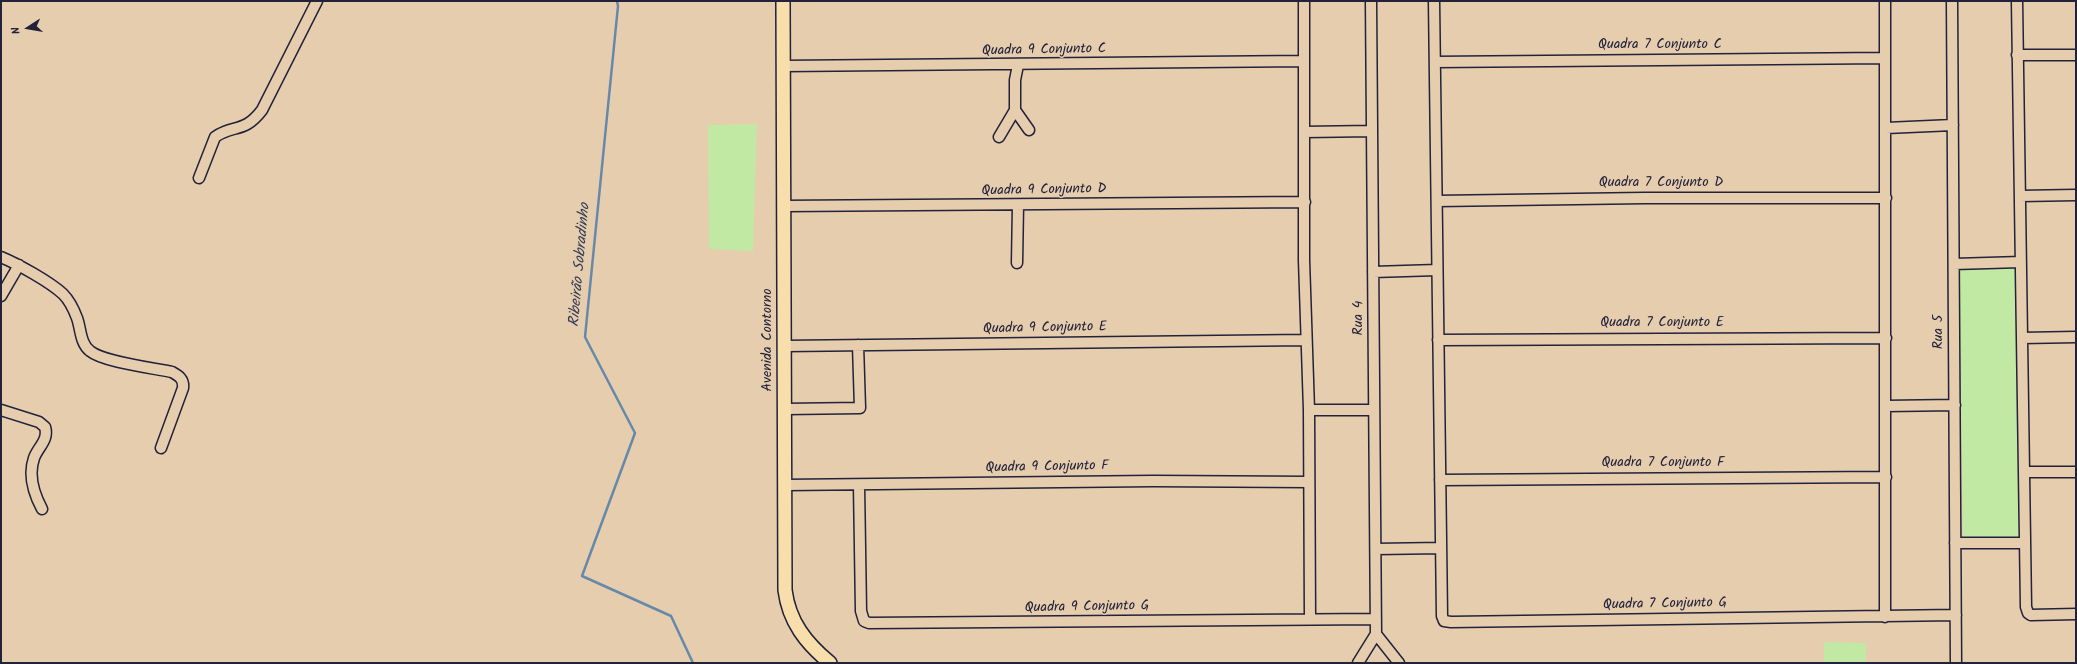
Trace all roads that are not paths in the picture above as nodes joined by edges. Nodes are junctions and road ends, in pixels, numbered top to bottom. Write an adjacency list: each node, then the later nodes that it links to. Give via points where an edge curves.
1 (318, 1): 23 (street, via 262,110 249,124 215,137)
2 (783, 1): 15 (main road, Avenida Contorno)
3 (1304, 1): 12 (street)
4 (1371, 1): 20 (street, Rua 4)
5 (1434, 1): 13 (street)
6 (1885, 1): 11 (street)
7 (1952, 1): 17 (street, Rua 5)
8 (2017, 1): 9 (street)
9 (2017, 55): 10 (street); 25 (street)
10 (2076, 55)
11 (1885, 58): 13 (street, Quadra 7 Conjunto C); 18 (street)
12 (1304, 61): 14 (street, Quadra 9 Conjunto C); 21 (street)
13 (1434, 62): 27 (street)
14 (1018, 65): 15 (street, Quadra 9 Conjunto C); 16 (street)
15 (784, 66): 30 (main road, Avenida Contorno)
16 (1014, 110): 19 (street); 22 (street)
17 (1953, 125): 18 (street); 34 (street, Rua 5)
18 (1886, 128): 26 (street)
19 (1029, 130)
20 (1372, 131): 21 (street); 37 (street, Rua 4)
21 (1304, 132): 28 (street)
22 (999, 137)
23 (199, 178)
24 (2076, 195): 25 (street)
25 (2020, 196): 33 (street)
26 (1886, 198): 27 (street, Quadra 7 Conjunto D); 40 (street)
27 (1437, 201): 36 (street)
28 (1305, 202): 29 (street, Quadra 9 Conjunto D); 42 (street)
29 (1018, 205): 30 (street, Quadra 9 Conjunto D); 32 (street)
30 (784, 206): 45 (main road, Avenida Contorno)
31 (1, 257): 35 (street)
32 (1017, 262)
33 (2021, 262): 34 (street); 41 (street)
34 (1954, 264): 47 (street, Rua 5)
35 (19, 265): 38 (street); 52 (street, via 68,300 77,318 85,347 92,353 172,372 179,376 183,388)
36 (1437, 270): 37 (street); 43 (street)
37 (1373, 272): 51 (street, Rua 4)
38 (1, 296)
39 (2076, 337): 41 (street)
40 (1886, 338): 43 (street, Quadra 7 Conjunto E); 46 (street)
41 (2022, 338): 53 (street)
42 (1306, 340): 44 (street, Quadra 9 Conjunto E); 50 (street)
43 (1438, 340): 56 (street)
44 (858, 345): 45 (street, Quadra 9 Conjunto E); 48 (street, via 860,408)
45 (785, 346): 48 (main road, Avenida Contorno)
46 (1886, 406): 47 (street); 55 (street)
47 (1954, 406): 61 (street, Rua 5)
48 (785, 408): 58 (main road, Avenida Contorno)
49 (1, 410): 60 (street, via 39,422 45,427 46,438 34,459 32,470 33,488)
50 (1308, 410): 51 (street); 57 (street)
51 (1374, 410): 64 (street, Rua 4)
52 (161, 448)
53 (2024, 472): 54 (street); 62 (street)
54 (2076, 472)
55 (1886, 477): 56 (street, Quadra 7 Conjunto F); 67 (street)
56 (1440, 480): 63 (street)
57 (1308, 482): 59 (street, Quadra 9 Conjunto F, via 1153,481); 68 (street)
58 (786, 485): 59 (street, Quadra 9 Conjunto F); 71 (main road, Avenida Contorno, via 786,601 801,634 810,646)
59 (859, 485): 68 (street, Quadra 9 Conjunto G, via 861,611 864,621 876,624)
60 (42, 509)
61 (1955, 543): 62 (street); 66 (street, Rua 5)
62 (2026, 543): 65 (street, via 2028,614)
63 (1441, 548): 64 (street); 67 (street, Quadra 7 Conjunto G, via 1442,616 1446,622)
64 (1376, 550): 69 (street, Rua 4)
65 (2076, 614)
66 (1956, 615): 67 (street, Quadra 7 Conjunto G); 74 (street, Rua 5)
67 (1885, 616)
68 (1310, 619): 69 (street, Quadra 9 Conjunto G)
69 (1376, 619): 70 (street, Rua 4)
70 (1376, 634): 72 (street); 73 (street)
71 (830, 663)
72 (1358, 663)
73 (1399, 663)
74 (1956, 663)

